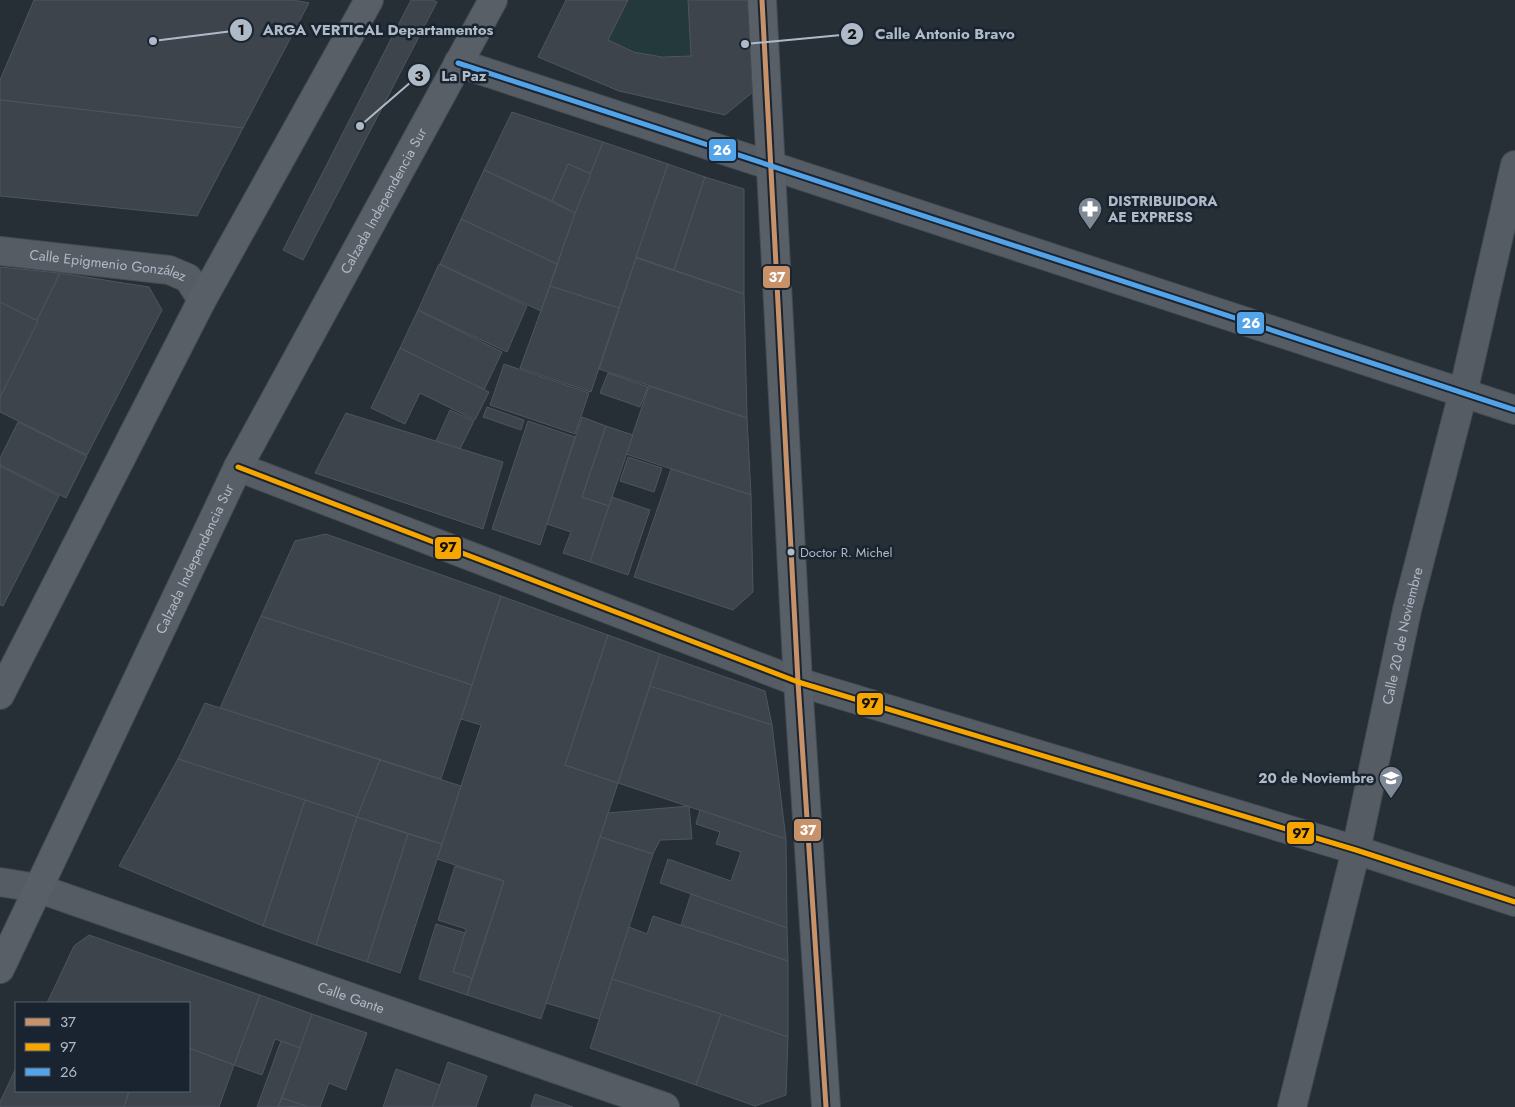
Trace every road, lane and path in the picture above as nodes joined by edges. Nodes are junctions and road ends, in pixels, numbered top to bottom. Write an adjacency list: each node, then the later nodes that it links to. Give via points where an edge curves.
1 (369, 0): 8 (main road)
2 (493, 0): 4 (main road, Calzada Independencia Sur)
3 (762, 0): 6 (main road)
4 (458, 63): 6 (street); 11 (main road, Calzada Independencia Sur)
5 (1515, 165): 9 (street, Calle 20 de Noviembre)
6 (772, 166): 9 (street); 12 (main road)
7 (0, 251): 8 (street, Calle Epigmenio González, via 169,270 188,278)
8 (202, 300): 13 (main road)
9 (1463, 393): 10 (street); 14 (street, Calle 20 de Noviembre, via 1407,610)
10 (1515, 410)
11 (238, 467): 12 (street); 16 (main road, Calzada Independencia Sur)
12 (798, 682): 14 (street); 20 (main road)
13 (0, 695)
14 (1356, 850): 17 (street); 21 (street, Calle 20 de Noviembre)
15 (0, 882): 16 (street, Calle Gante)
16 (37, 888): 18 (main road, Calzada Independencia Sur); 19 (street, Calle Gante)
17 (1515, 902)
18 (0, 969)
19 (665, 1107)
20 (826, 1107)
21 (1292, 1107)

